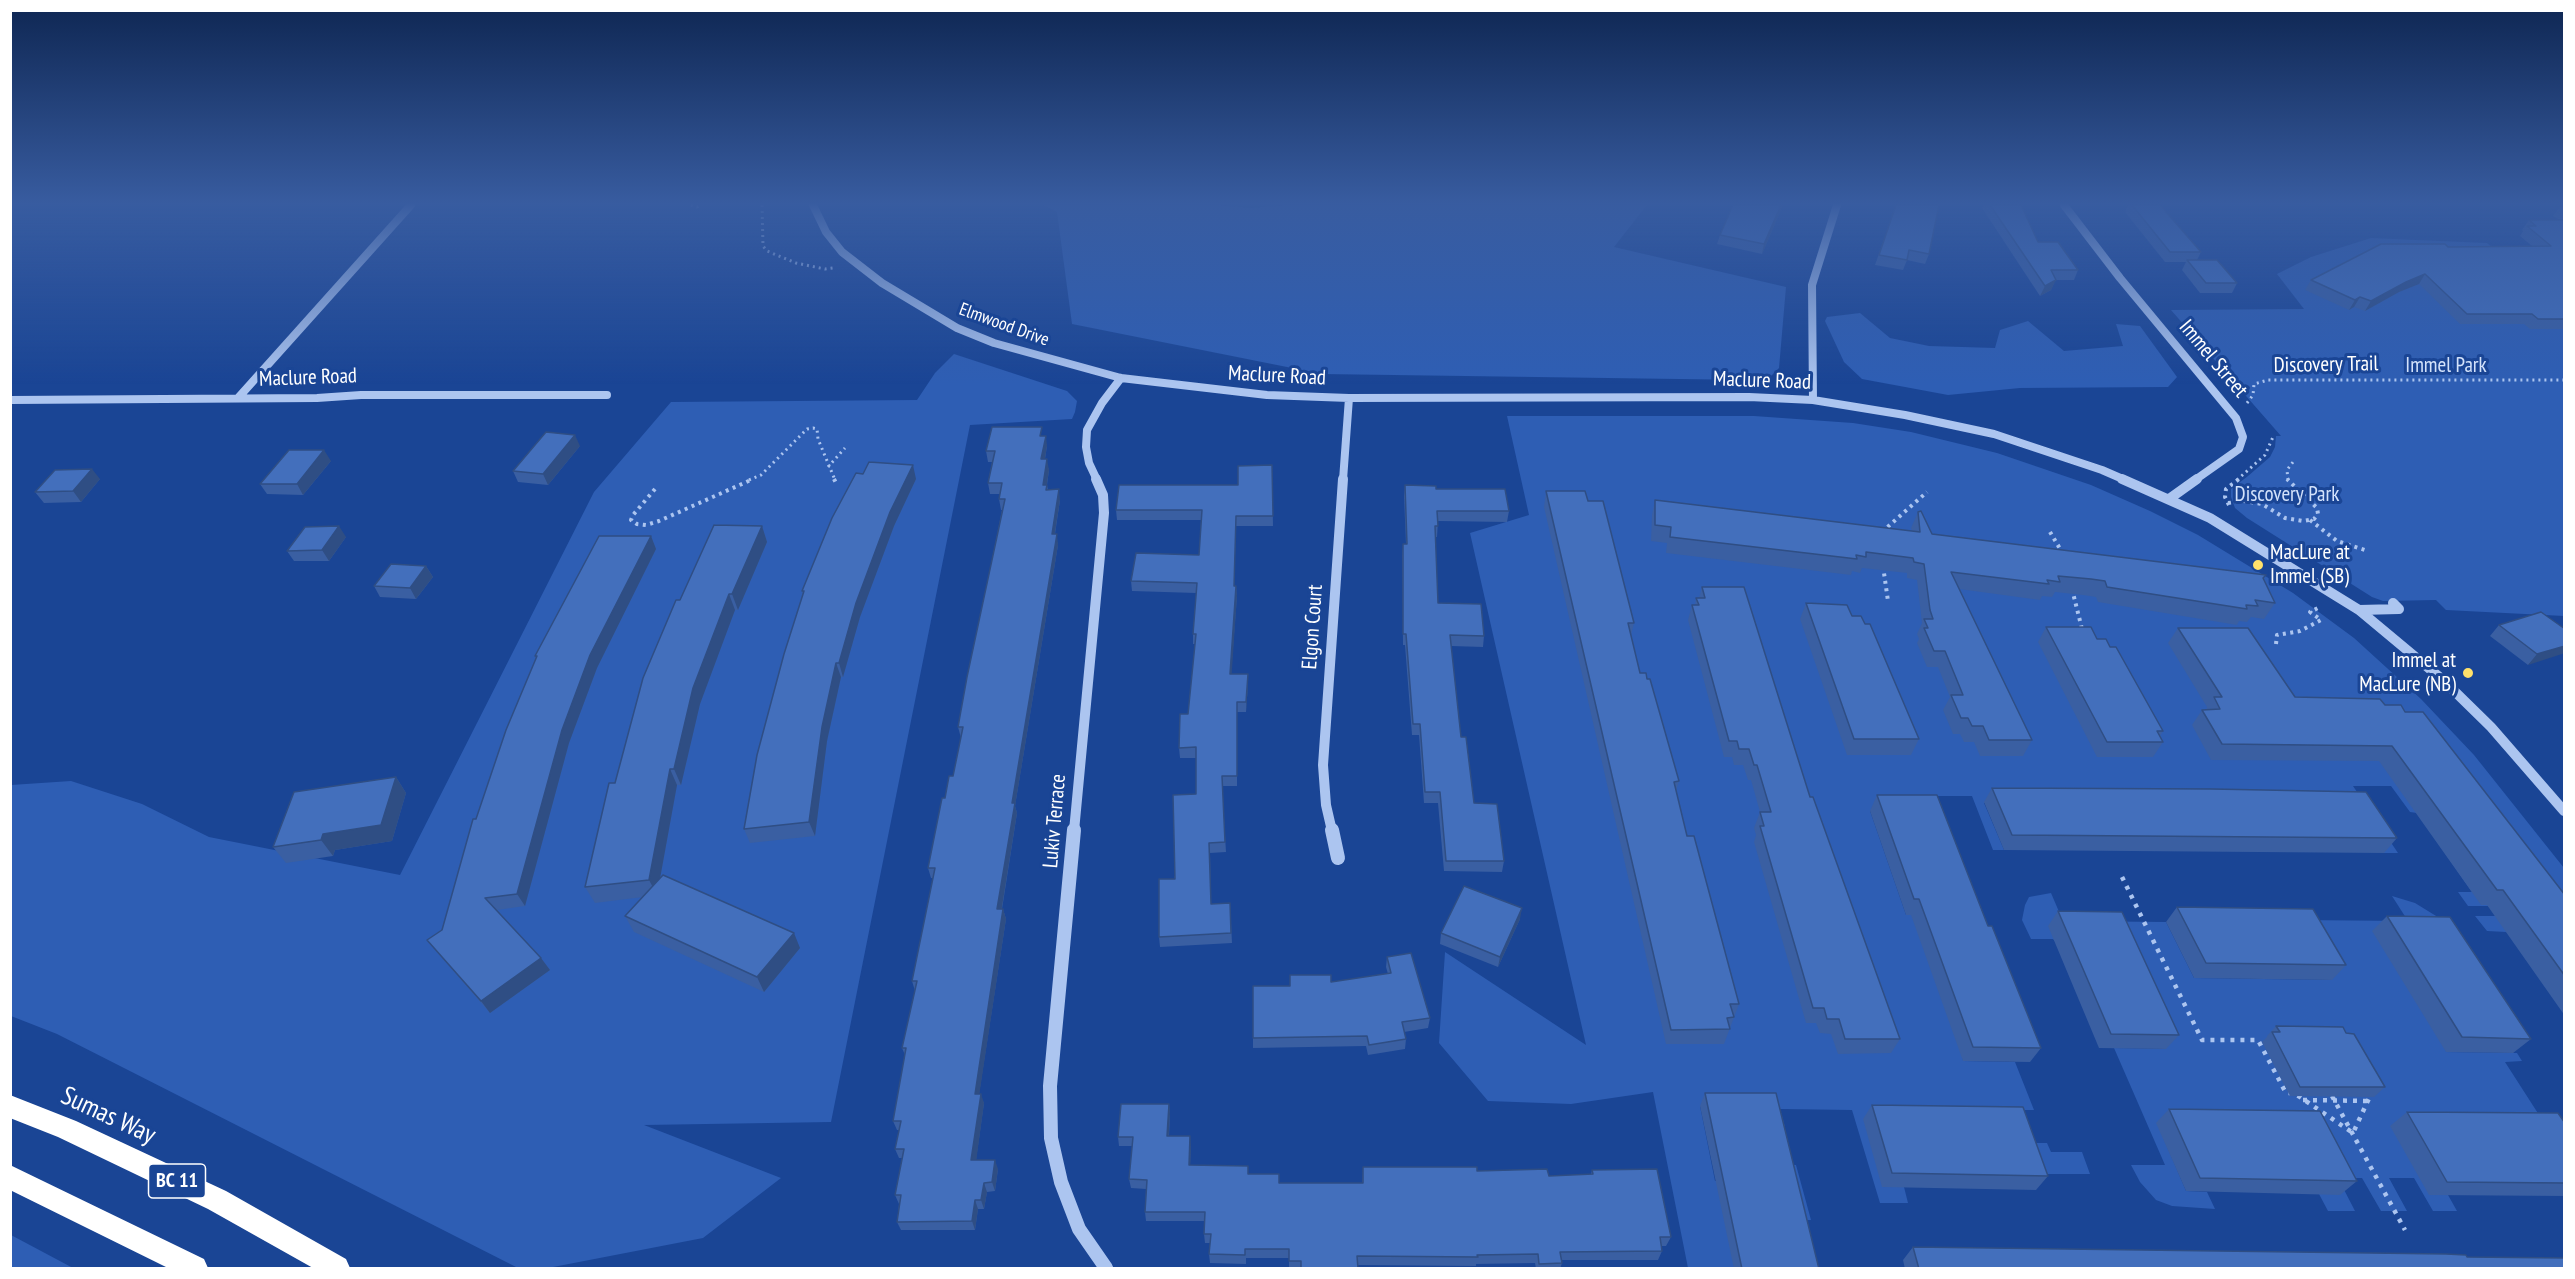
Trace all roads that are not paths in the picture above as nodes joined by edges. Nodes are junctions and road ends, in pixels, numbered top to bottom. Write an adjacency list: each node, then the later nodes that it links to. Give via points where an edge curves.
1 (357, 265): 7 (street)
2 (858, 265): 5 (street, Elmwood Drive, via 947,322 994,343)
3 (1817, 265): 10 (street, via 1812,285)
4 (2110, 265): 11 (street, Immel Street, via 2236,418 2243,437 2239,449)
5 (1121, 378): 8 (street, Maclure Road, via 1267,396); 20 (street, Lukiv Terrace, via 1087,430 1089,463 1103,495 1104,513 1050,1086 1051,1138 1061,1182 1079,1228)
6 (608, 395): 7 (street, Maclure Road)
7 (238, 398): 9 (street, Maclure Road)
8 (1349, 398): 10 (street, Maclure Road); 15 (street, Elgon Court, via 1323,765 1326,805)
9 (10, 400)
10 (1813, 400): 11 (street, Maclure Road, via 1994,434 2102,470)
11 (2169, 499): 13 (street, Maclure Road, via 2210,518)
12 (2393, 603): 13 (street, via 2398,609)
13 (2359, 610): 14 (street, via 2443,680 2491,727)
14 (2565, 812)
15 (1338, 858)
16 (10, 1106): 19 (highway, Sumas Way / BC 11, via 217,1200)
17 (10, 1177): 18 (highway)
18 (195, 1269)
19 (337, 1269)
20 (1106, 1269)

